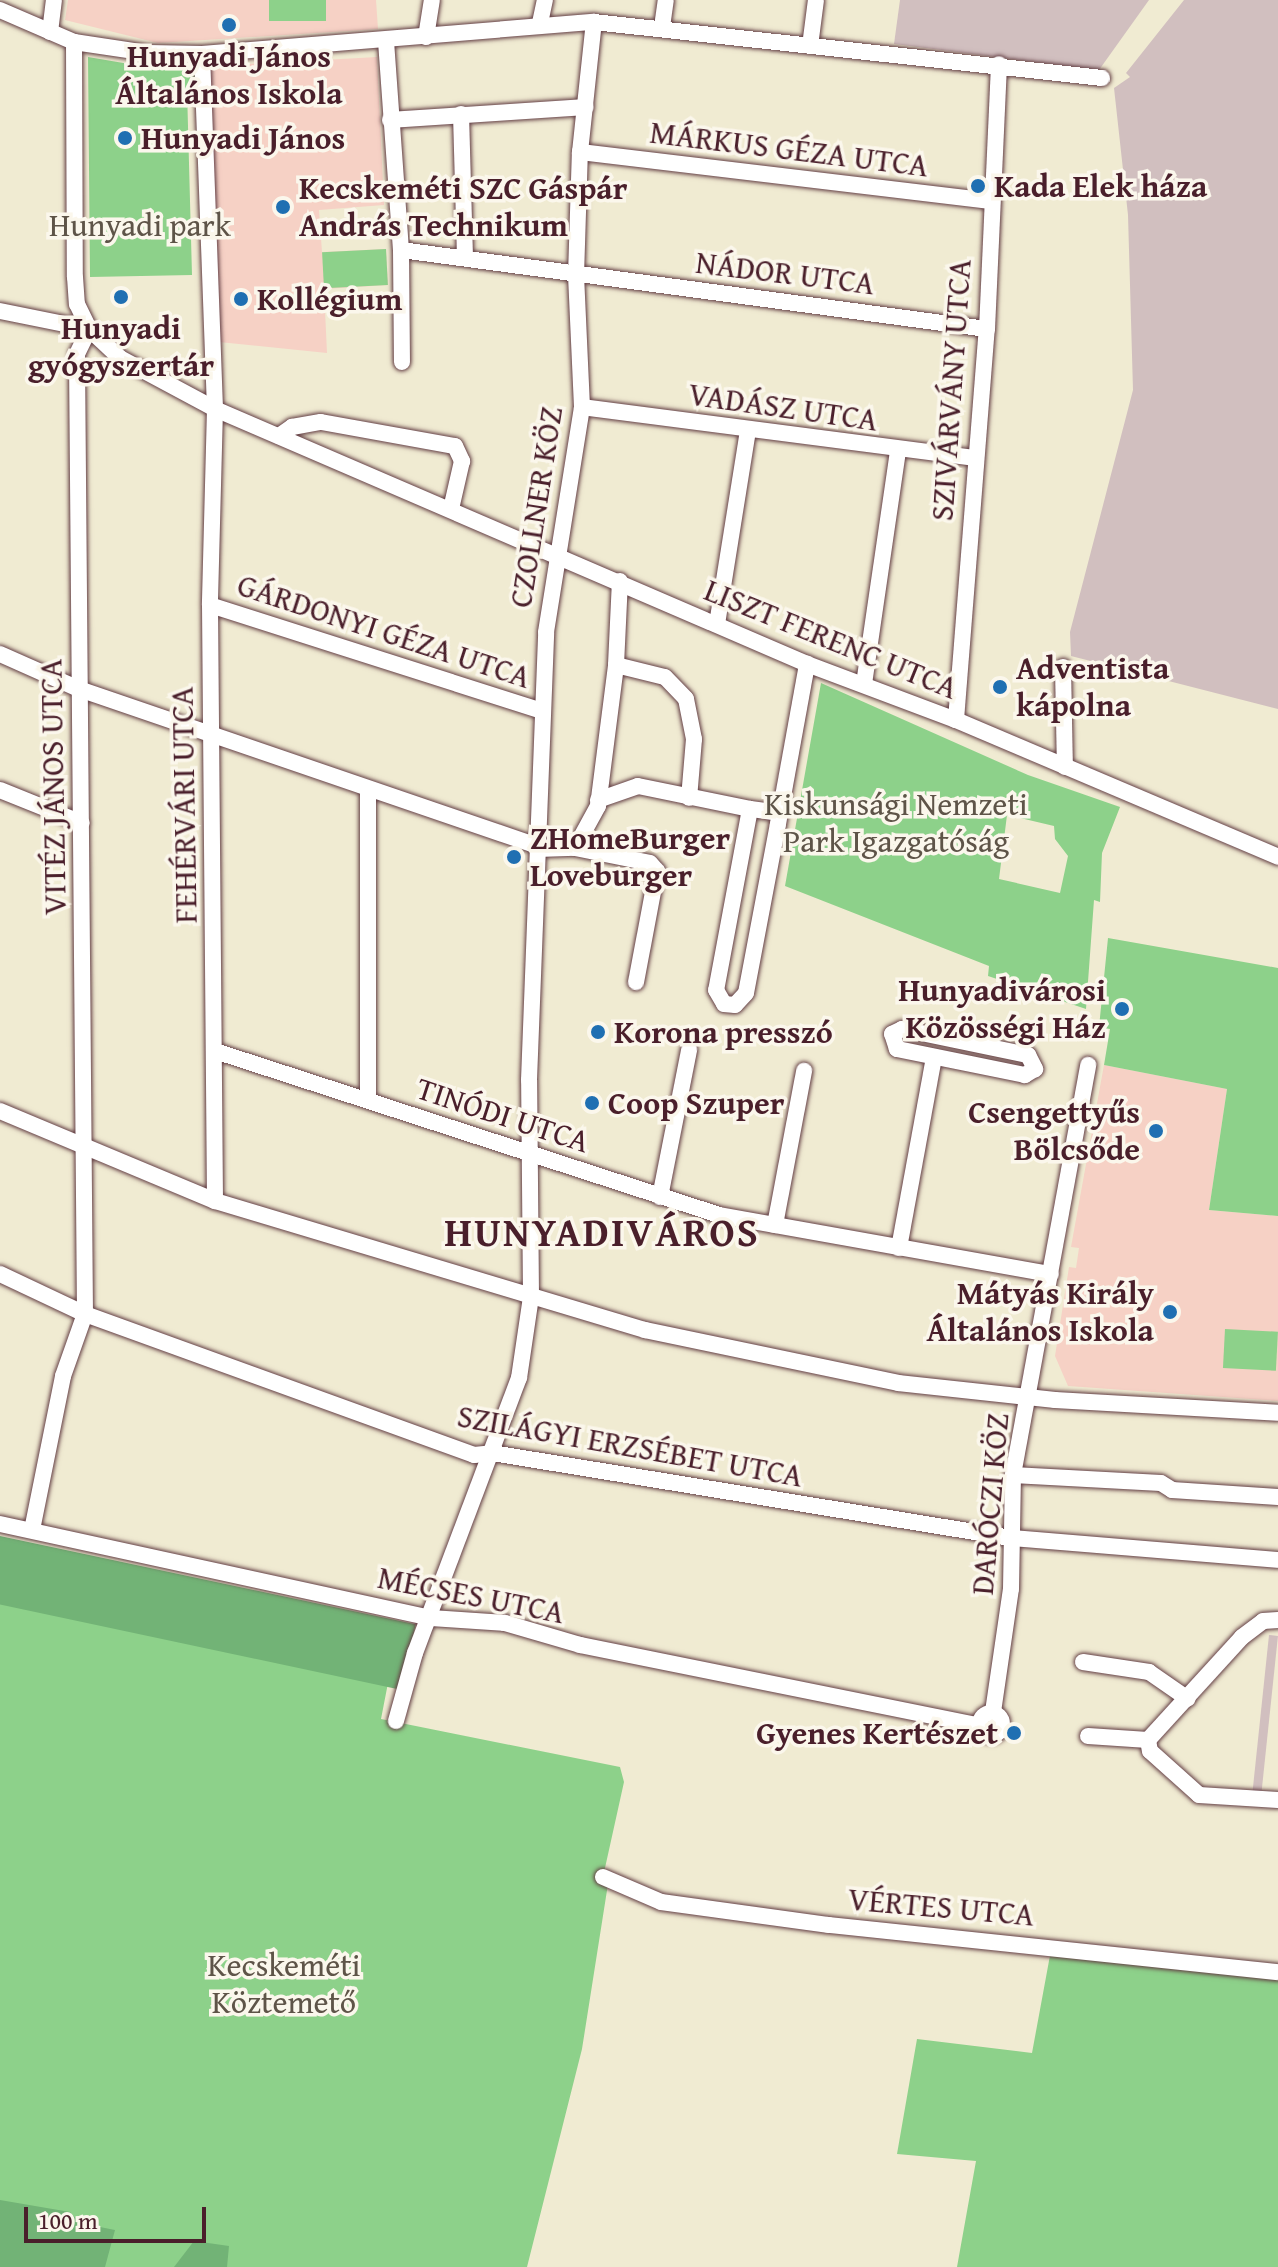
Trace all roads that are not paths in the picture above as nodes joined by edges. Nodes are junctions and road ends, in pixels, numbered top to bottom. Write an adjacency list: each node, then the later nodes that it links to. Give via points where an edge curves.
1 (54, 0): 10 (street)
2 (432, 0): 11 (street)
3 (545, 0): 8 (street)
4 (666, 0): 9 (street)
5 (816, 0): 14 (street)
6 (2, 16): 10 (street)
7 (594, 22): 8 (street); 9 (street); 18 (street, CZOLLNER KÖZ)
8 (540, 23): 11 (street)
9 (662, 27): 14 (street)
10 (50, 32): 13 (street)
11 (426, 37): 12 (street)
12 (386, 41): 15 (street); 20 (street)
13 (74, 42): 15 (street); 27 (street, via 75,277 77,304)
14 (810, 46): 16 (street)
15 (202, 54): 31 (street, FEHÉRVÁRI UTCA)
16 (999, 64): 17 (street); 22 (street, SZIVÁRVÁNY UTCA)
17 (1102, 78)
18 (586, 107): 19 (street); 21 (street, CZOLLNER KÖZ)
19 (461, 114): 20 (street); 24 (street)
20 (390, 120): 23 (street)
21 (580, 152): 22 (street, MÁRKUS GÉZA UTCA); 25 (street, CZOLLNER KÖZ)
22 (991, 201): 28 (street, SZIVÁRVÁNY UTCA)
23 (401, 250): 24 (street, NÁDOR UTCA); 29 (street)
24 (465, 257): 25 (street, NÁDOR UTCA)
25 (576, 276): 28 (street, NÁDOR UTCA); 30 (street, CZOLLNER KÖZ)
26 (0, 311): 27 (street)
27 (89, 329): 31 (street, LISZT FERENC UTCA, via 120,358); 46 (street, VITÉZ JÁNOS UTCA, via 77,354)
28 (987, 329): 35 (street, SZIVÁRVÁNY UTCA)
29 (402, 362)
30 (582, 407): 32 (street, VADÁSZ UTCA); 37 (street, CZOLLNER KÖZ)
31 (215, 409): 33 (street, LISZT FERENC UTCA); 39 (street, FEHÉRVÁRI UTCA)
32 (748, 430): 34 (street, VADÁSZ UTCA); 40 (street)
33 (279, 436): 36 (street, LISZT FERENC UTCA); 36 (street, via 292,427 321,422 455,446 462,461)
34 (898, 451): 35 (street, VADÁSZ UTCA); 45 (street)
35 (976, 458): 48 (street, SZIVÁRVÁNY UTCA)
36 (451, 509): 37 (street, LISZT FERENC UTCA)
37 (559, 558): 38 (street, LISZT FERENC UTCA); 47 (street, CZOLLNER KÖZ, via 546,632)
38 (620, 581): 40 (street, LISZT FERENC UTCA); 43 (street)
39 (210, 605): 47 (street, GÁRDONYI GÉZA UTCA); 49 (street, FEHÉRVÁRI UTCA)
40 (717, 624): 42 (street, LISZT FERENC UTCA)
41 (0, 654): 46 (street)
42 (807, 664): 45 (street, LISZT FERENC UTCA); 56 (street)
43 (616, 665): 53 (street, via 665,677 686,699 694,739); 54 (street)
44 (1063, 667): 50 (street)
45 (864, 684): 48 (street, LISZT FERENC UTCA)
46 (79, 689): 49 (street); 57 (street, VITÉZ JÁNOS UTCA)
47 (542, 711): 58 (street, CZOLLNER KÖZ)
48 (956, 720): 50 (street, LISZT FERENC UTCA)
49 (212, 736): 52 (street); 63 (street, FEHÉRVÁRI UTCA)
50 (1065, 767): 60 (street, LISZT FERENC UTCA)
51 (0, 790): 57 (street)
52 (368, 790): 58 (street); 67 (street)
53 (689, 798): 54 (street, via 638,786); 55 (street)
54 (598, 800): 59 (street, via 590,829)
55 (743, 807): 56 (street); 56 (street, via 716,990 724,1004 735,1005 746,993)
56 (780, 813)
57 (82, 823): 69 (street, VITÉZ JÁNOS UTCA)
58 (537, 848): 59 (street); 70 (street, CZOLLNER KÖZ, via 537,1001)
59 (575, 848): 61 (street, via 650,863 657,871)
60 (1278, 857)
61 (636, 982)
62 (689, 1050): 71 (street)
63 (215, 1051): 67 (street, TINÓDI UTCA); 72 (street, FEHÉRVÁRI UTCA)
64 (934, 1057): 64 (street, via 1025,1075 1036,1064 1028,1055 1014,1052 902,1029 892,1034 897,1049); 74 (street)
65 (1088, 1065): 76 (street, DARÓCZI KÖZ)
66 (804, 1071): 73 (street)
67 (368, 1100): 70 (street, TINÓDI UTCA)
68 (0, 1111): 69 (street)
69 (86, 1150): 72 (street); 78 (street, VITÉZ JÁNOS UTCA)
70 (528, 1153): 71 (street, TINÓDI UTCA); 77 (street, CZOLLNER KÖZ)
71 (660, 1197): 73 (street, TINÓDI UTCA)
72 (215, 1201): 77 (street)
73 (775, 1225): 74 (street, TINÓDI UTCA)
74 (899, 1248): 76 (street, TINÓDI UTCA)
75 (0, 1274): 78 (street, SZILÁGYI ERZSÉBET UTCA)
76 (1051, 1274): 79 (street, DARÓCZI KÖZ)
77 (531, 1297): 79 (street, via 789,1362 898,1383); 81 (street, CZOLLNER KÖZ, via 519,1378)
78 (85, 1314): 81 (street, SZILÁGYI ERZSÉBET UTCA, via 474,1455); 85 (street, VITÉZ JÁNOS UTCA, via 63,1376)
79 (1028, 1398): 80 (street); 82 (street, DARÓCZI KÖZ)
80 (1278, 1413)
81 (492, 1453): 86 (street, SZILÁGYI ERZSÉBET UTCA); 88 (street, CZOLLNER KÖZ)
82 (1013, 1475): 83 (street, via 1161,1483 1172,1490); 86 (street, DARÓCZI KÖZ)
83 (1278, 1497)
84 (0, 1524): 85 (street, MÉCSES UTCA)
85 (32, 1530): 88 (street, MÉCSES UTCA)
86 (1011, 1538): 87 (street, SZILÁGYI ERZSÉBET UTCA); 92 (street, DARÓCZI KÖZ, via 1011,1589)
87 (1278, 1560)
88 (431, 1618): 92 (street, MÉCSES UTCA, via 505,1623 580,1645 980,1726 984,1714); 93 (street, CZOLLNER KÖZ, via 405,1682)
89 (1278, 1620): 91 (street, via 1263,1621 1242,1637)
90 (1083, 1662): 91 (street, via 1149,1672)
91 (1188, 1699): 95 (street)
92 (993, 1712)
93 (396, 1721)
94 (1088, 1736): 95 (street)
95 (1148, 1740): 96 (street, via 1150,1751 1199,1795)
96 (1278, 1800)
97 (603, 1877): 98 (street, VÉRTES UTCA, via 661,1902)
98 (1278, 1972)

